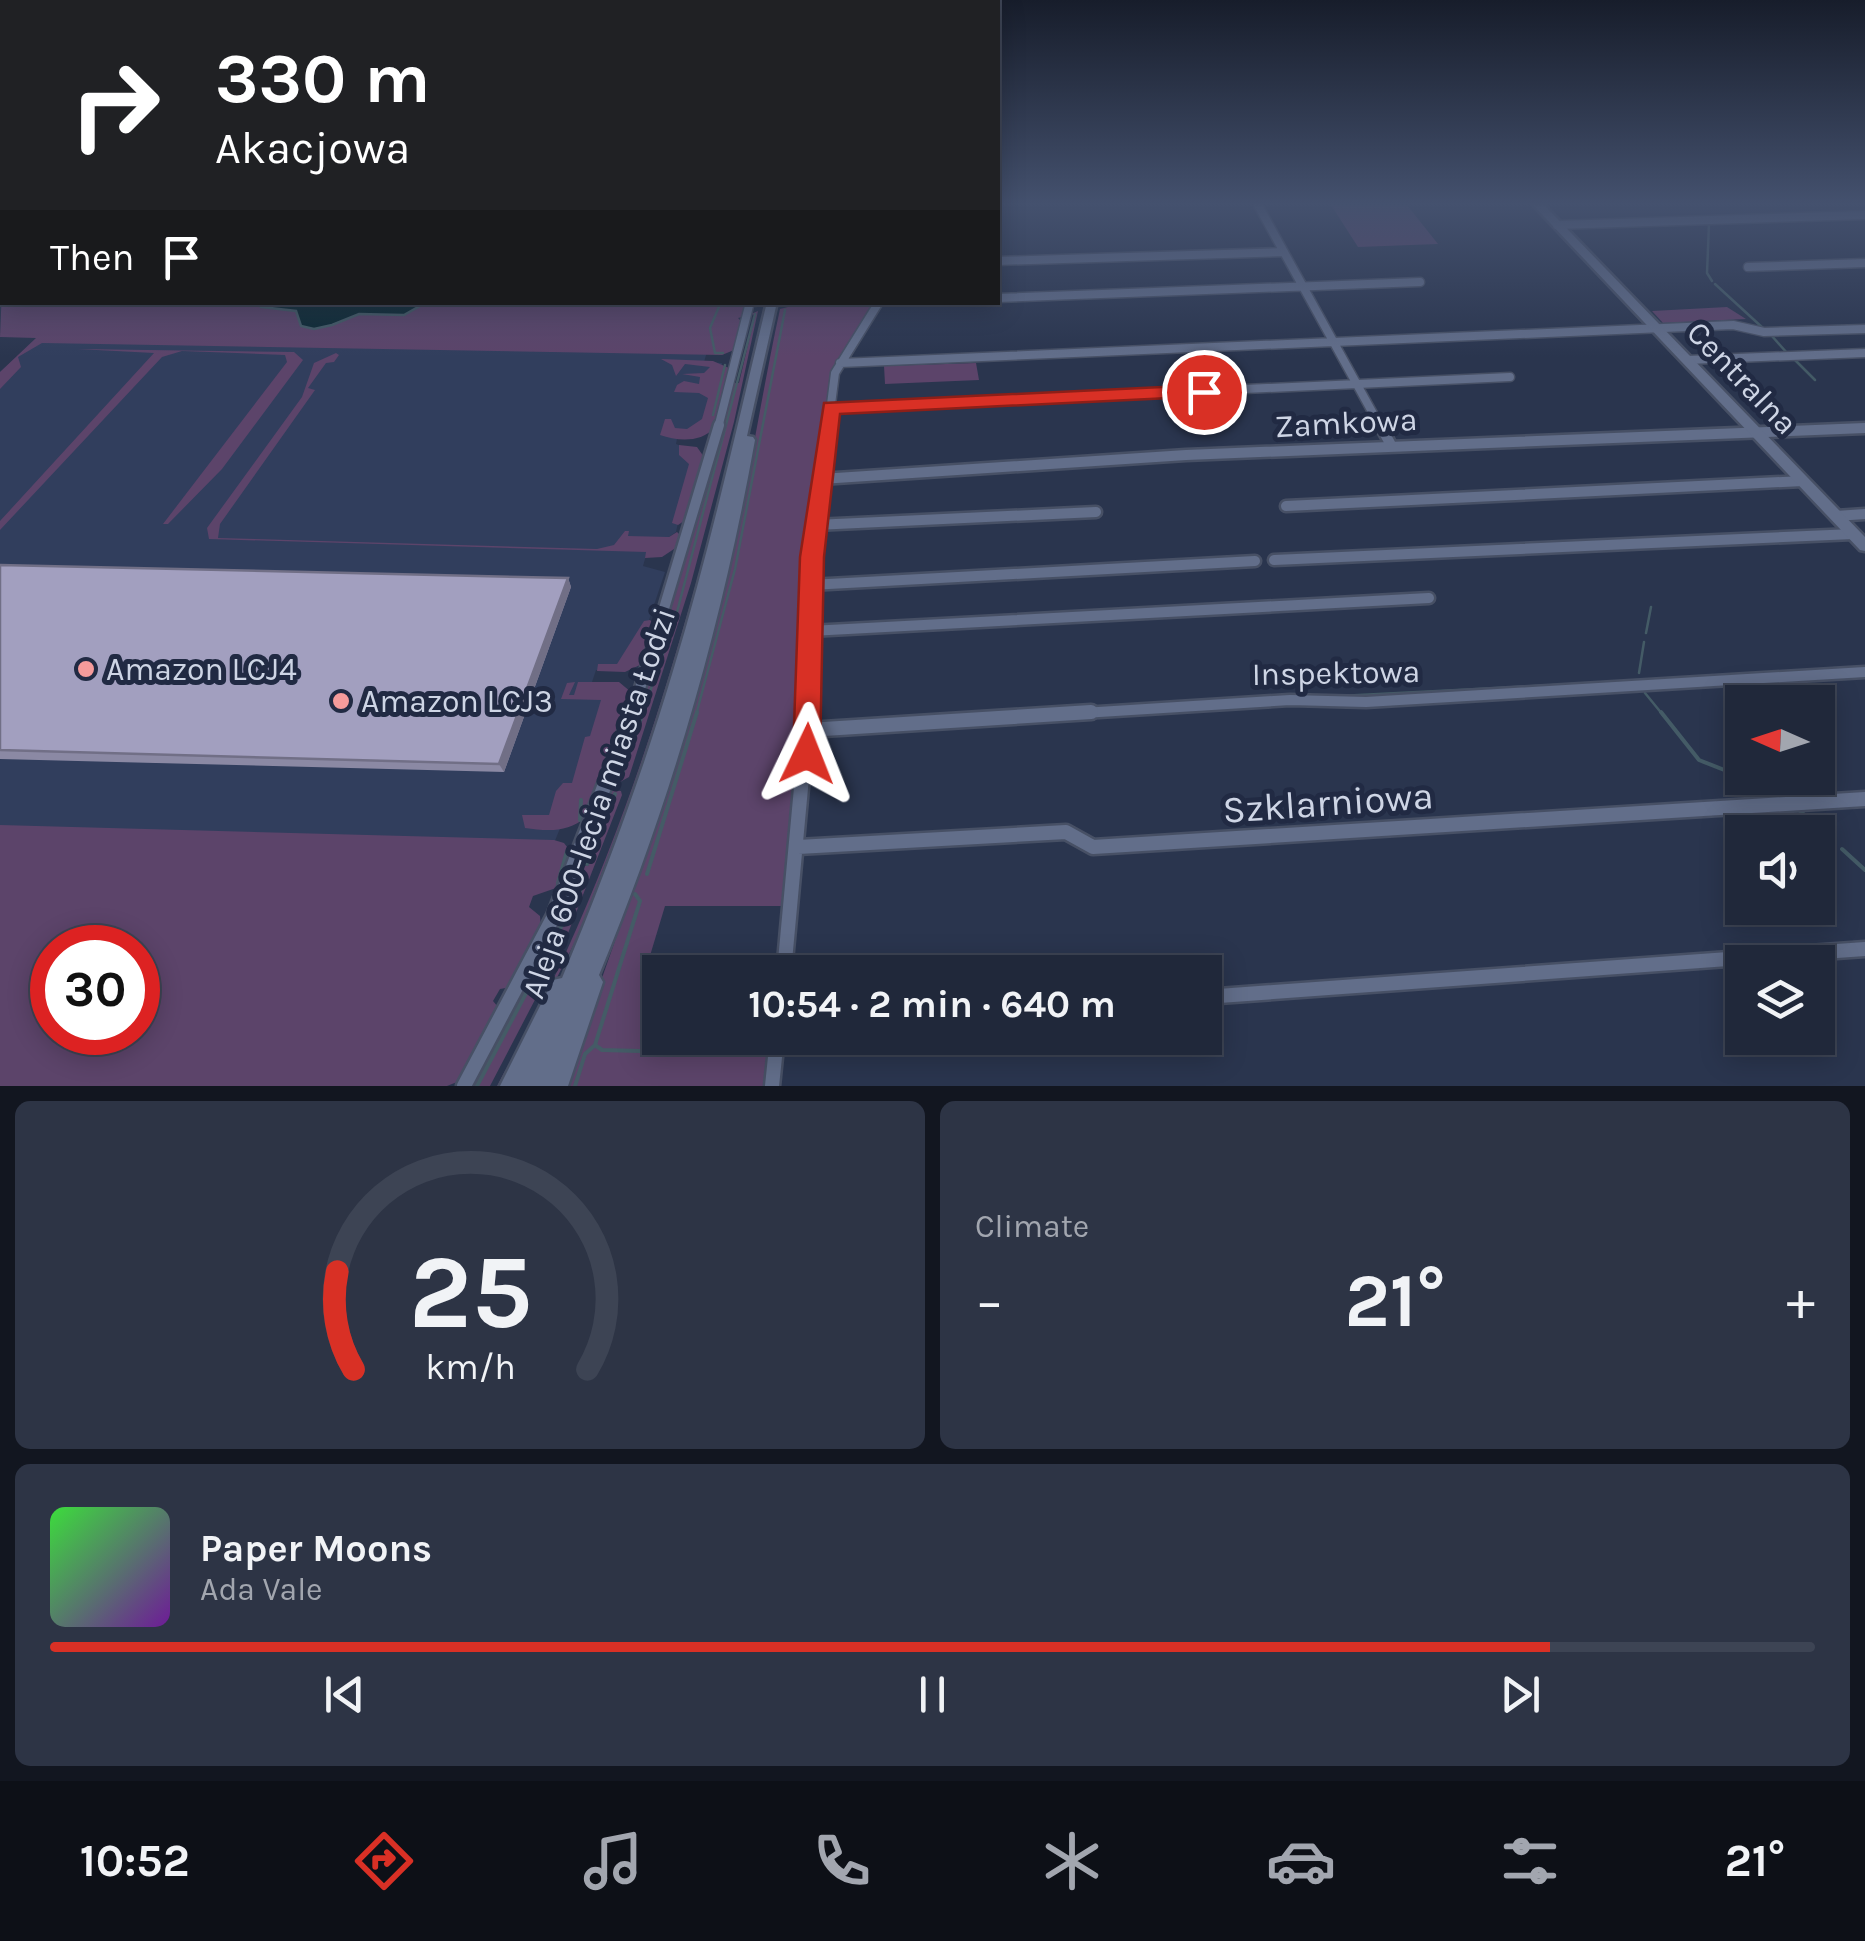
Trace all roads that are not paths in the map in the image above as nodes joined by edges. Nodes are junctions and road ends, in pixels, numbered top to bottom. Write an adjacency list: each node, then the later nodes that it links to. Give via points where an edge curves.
1 (1179, 256): 4 (street)
2 (1286, 256): 8 (street)
3 (1586, 256): 13 (main road, Centralna)
4 (1000, 262)
5 (1865, 263): 6 (street)
6 (1748, 268)
7 (1420, 282): 8 (street)
8 (1302, 286): 9 (street); 15 (street)
9 (1000, 298)
10 (749, 305): 48 (street, via 635,708 554,916)
11 (774, 305): 43 (main road, Aleja 600-lecia miasta Łodzi, via 707,631 654,801)
12 (878, 305): 18 (street)
13 (1656, 328): 14 (street); 15 (street); 17 (main road, Centralna)
14 (1865, 329)
15 (1334, 344): 18 (street); 20 (street)
16 (1865, 353): 17 (street)
17 (1687, 360): 23 (main road, Centralna)
18 (840, 363): 21 (street)
19 (1510, 376): 20 (street)
20 (1357, 384): 21 (street); 24 (street)
21 (831, 408): 25 (street)
22 (1865, 428): 23 (street, Zamkowa)
23 (1756, 432): 24 (street, Zamkowa); 26 (main road, Centralna)
24 (1391, 445): 25 (street, Zamkowa)
25 (820, 479): 31 (street)
26 (1802, 481): 27 (street); 30 (main road, Centralna)
27 (1286, 506)
28 (1096, 512): 31 (street)
29 (1865, 514): 30 (street)
30 (1836, 516): 32 (main road, Centralna)
31 (815, 525): 36 (street)
32 (1853, 534): 33 (main road, Centralna); 34 (street)
33 (1865, 546)
34 (1274, 560)
35 (1255, 561): 36 (street)
36 (810, 586): 38 (street)
37 (1429, 598): 38 (street)
38 (810, 631): 40 (street)
39 (1865, 672): 40 (street, Inspektowa)
40 (808, 730): 42 (street)
41 (1865, 799): 42 (street, Szklarniowa, via 1170,843 1093,846 1066,832)
42 (798, 847): 45 (street)
43 (601, 924): 49 (main road); 50 (main road, Aleja 600-lecia miasta Łodzi); 51 (main road, Aleja 600-lecia miasta Łodzi); 52 (main road)
44 (1865, 948): 46 (street)
45 (786, 955)
46 (1222, 996)
47 (775, 1055): 53 (street)
48 (464, 1086)
49 (510, 1086)
50 (526, 1086)
51 (541, 1086)
52 (558, 1086)
53 (772, 1086)

